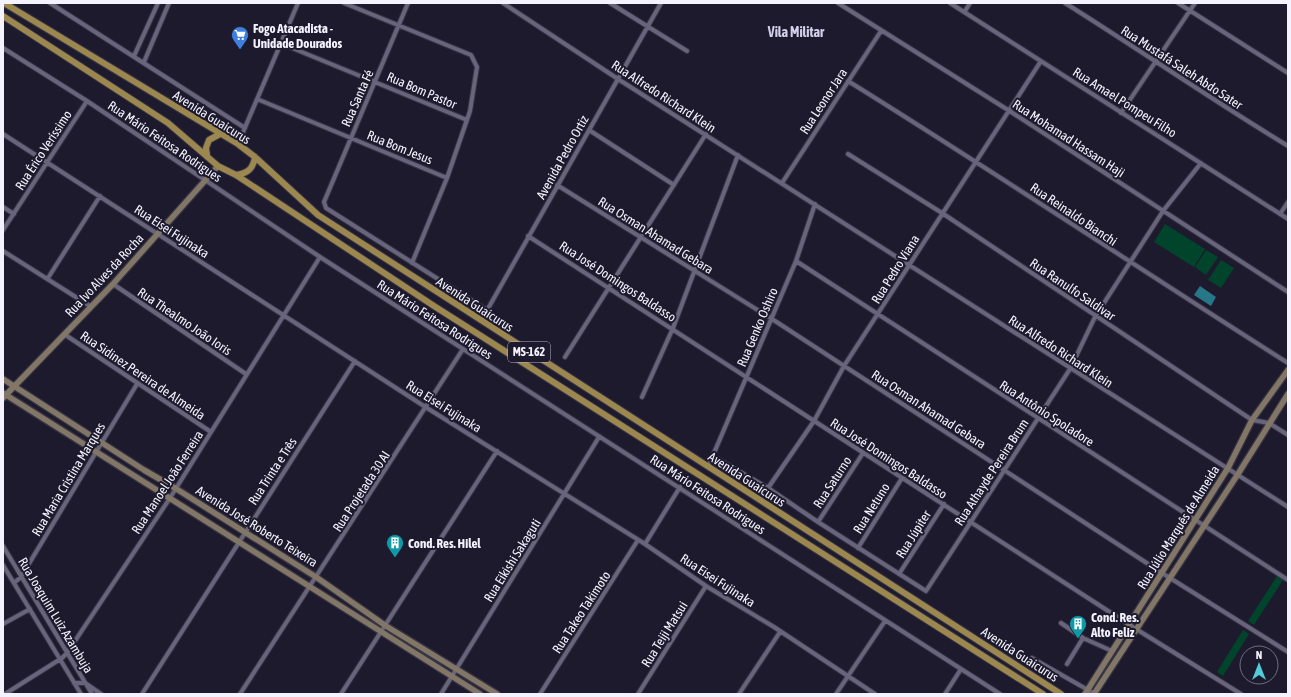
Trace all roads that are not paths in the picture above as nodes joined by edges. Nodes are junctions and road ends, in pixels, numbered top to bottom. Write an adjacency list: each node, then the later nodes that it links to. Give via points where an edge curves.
1 (4, 3): 43 (main road, Avenida Guaicurus / MS-162)
2 (50, 3): 27 (street)
3 (158, 3): 27 (street)
4 (169, 3): 29 (street)
5 (298, 3): 24 (street)
6 (344, 3): 21 (street)
7 (408, 3): 21 (street, Rua Santa Fé)
8 (503, 3): 17 (street, Rua Alfredo Richard Klein)
9 (610, 3): 22 (street)
10 (661, 3): 22 (street, Avenida Pedro Ortiz)
11 (838, 3): 23 (street, Rua Mohamad Hassam Haji)
12 (950, 3): 18 (street, Rua Amael Pompeu Filho)
13 (970, 3): 18 (street)
14 (1065, 3): 30 (street, Rua Mustafá Saleh Abdo Sater)
15 (1178, 3): 19 (street)
16 (1195, 3): 19 (street)
17 (509, 4): 32 (street, Rua Alfredo Richard Klein)
18 (965, 11): 28 (street, Rua Amael Pompeu Filho)
19 (1190, 11): 30 (street); 31 (street)
20 (3, 16): 49 (main road, Avenida Guaicurus / MS-162, via 168,123)
21 (399, 25): 34 (street, Rua Santa Fé); 39 (street, via 471,55 477,67)
22 (647, 27): 26 (street); 32 (street, Avenida Pedro Ortiz)
23 (881, 31): 33 (street, Rua Leonor Jara); 37 (street, Rua Mohamad Hassam Haji)
24 (280, 43): 34 (street, Rua Bom Pastor); 35 (street)
25 (3, 48): 36 (street, Rua Mário Feitosa Rodrigues)
26 (688, 52)
27 (134, 56): 29 (street)
28 (1041, 61): 37 (street, Rua Pedro Viana); 38 (street, Rua Amael Pompeu Filho)
29 (144, 62): 40 (street)
30 (1157, 62): 38 (street); 47 (street, Rua Mustafá Saleh Abdo Sater, via 1226,109)
31 (1288, 73)
32 (618, 79): 41 (street, Avenida Pedro Ortiz); 44 (street, Rua Alfredo Richard Klein)
33 (848, 81): 52 (street, Rua Reinaldo Bianchi); 59 (street, Rua Leonor Jara)
34 (375, 82): 39 (street, Rua Bom Pastor); 45 (street, Rua Santa Fé)
35 (257, 99): 40 (street); 45 (street, Rua Bom Jesus)
36 (87, 101): 53 (street, Rua Érico Veríssimo); 58 (street, Rua Mário Feitosa Rodrigues)
37 (1008, 110): 52 (street, Rua Pedro Viana); 66 (street, Rua Mohamad Hassam Haji)
38 (1121, 113): 54 (street, Rua Amael Pompeu Filho)
39 (467, 120): 57 (street)
40 (245, 128): 46 (street)
41 (589, 130): 60 (street, Avenida Pedro Ortiz); 61 (street)
42 (3, 134): 53 (street, Rua Eisei Fujinaka)
43 (220, 134): 46 (main road, Avenida Guaicurus / MS-162); 49 (main road, via 209,140)
44 (706, 134): 50 (street, Rua Alfredo Richard Klein); 61 (street)
45 (351, 138): 57 (street, Rua Bom Jesus); 78 (street, Rua Santa Fé, via 324,202 326,208)
46 (238, 144): 51 (main road, Avenida Guaicurus / MS-162)
47 (1288, 146)
48 (848, 154): 67 (street, Rua Ranulfo Saldivar)
49 (207, 155): 55 (main road, Avenida Guaicurus / MS-162)
50 (738, 155): 59 (street, Rua Alfredo Richard Klein); 81 (street)
51 (255, 157): 56 (main road, via 252,169 245,174); 92 (main road, Avenida Guaicurus / MS-162, via 318,215)
52 (976, 160): 67 (street, Rua Pedro Viana); 79 (street, Rua Reinaldo Bianchi)
53 (47, 162): 62 (street, Rua Eisei Fujinaka); 68 (street, Rua Érico Veríssimo)
54 (1201, 163): 66 (street, Rua Athayde Pereira Brum); 69 (street, Rua Amael Pompeu Filho)
55 (218, 166): 56 (main road, Avenida Guaicurus / MS-162); 58 (street, Rua Ivo Alves da Rocha)
56 (236, 175): 195 (main road, Avenida Guaicurus / MS-162, via 434,306)
57 (447, 178): 78 (street)
58 (207, 181): 72 (street, Rua Ivo Alves da Rocha); 76 (street, Rua Mário Feitosa Rodrigues)
59 (782, 183): 64 (street, Rua Alfredo Richard Klein)
60 (557, 185): 73 (street, Avenida Pedro Ortiz); 74 (street, Rua Osman Ahamad Gebara)
61 (674, 185): 74 (street)
62 (100, 196): 72 (street, Rua Eisei Fujinaka); 82 (street)
63 (1288, 202): 69 (street)
64 (815, 204): 77 (street, Rua Genko Oshiro); 80 (street, Rua Alfredo Richard Klein)
65 (3, 207): 68 (street)
66 (1163, 210): 79 (street, Rua Athayde Pereira Brum); 85 (street, Rua Mohamad Hassam Haji)
67 (942, 213): 80 (street, Rua Pedro Viana); 90 (street, Rua Ranulfo Saldivar)
68 (14, 214): 71 (street, Rua Érico Veríssimo)
69 (1280, 214): 70 (street, Rua Amael Pompeu Filho)
70 (1288, 219)
71 (3, 230)
72 (158, 234): 83 (street, Rua Ivo Alves da Rocha); 88 (street, Rua Eisei Fujinaka)
73 (528, 236): 84 (street, Rua José Domingos Baldasso); 87 (street, Avenida Pedro Ortiz)
74 (642, 237): 81 (street, Rua Osman Ahamad Gebara); 84 (street)
75 (3, 250): 82 (street)
76 (320, 257): 88 (street, Rua Manoel João Ferreira); 95 (street, Rua Mário Feitosa Rodrigues)
77 (796, 261): 89 (street, Rua Antônio Spoladore); 91 (street, Rua Genko Oshiro)
78 (412, 263): 87 (street)
79 (1130, 263): 90 (street, Rua Athayde Pereira Brum); 98 (street, Rua Reinaldo Bianchi)
80 (910, 265): 89 (street, Rua Pedro Viana); 100 (street, Rua Alfredo Richard Klein)
81 (695, 270): 91 (street, Rua Osman Ahamad Gebara); 93 (street)
82 (48, 278): 86 (street)
83 (113, 284): 86 (street, Rua Ivo Alves da Rocha); 102 (street, Rua Thealmo João Ioris)
84 (610, 288): 93 (street, Rua José Domingos Baldasso); 96 (street)
85 (1288, 292)
86 (90, 306): 94 (street, Rua Ivo Alves da Rocha)
87 (487, 310): 92 (street, Avenida Pedro Ortiz)
88 (284, 315): 97 (street, Rua Eisei Fujinaka); 102 (street, Rua Manoel João Ferreira)
89 (877, 315): 99 (street, Rua Pedro Viana); 111 (street, Rua Antônio Spoladore)
90 (1095, 317): 100 (street, Rua Athayde Pereira Brum); 112 (street, Rua Ranulfo Saldivar)
91 (772, 319): 99 (street, Rua Osman Ahamad Gebara); 103 (street, Rua Genko Oshiro)
92 (480, 321): 123 (main road, Avenida Guaicurus / MS-162)
93 (672, 328): 103 (street, Rua José Domingos Baldasso); 109 (street)
94 (64, 334): 105 (street, Rua Sidinez Pereira de Almeida); 106 (street, Rua Ivo Alves da Rocha)
95 (463, 349): 110 (street, Rua Projetada 30 AI); 117 (street, Rua Mário Feitosa Rodrigues)
96 (565, 357)
97 (355, 361): 110 (street, Rua Eisei Fujinaka); 139 (street, Rua Trinta e Três)
98 (1288, 363)
99 (844, 366): 113 (street, Rua Pedro Viana); 125 (street, Rua Osman Ahamad Gebara)
100 (1070, 369): 111 (street, Rua Athayde Pereira Brum); 124 (street, Rua Alfredo Richard Klein)
101 (1288, 370): 112 (street, Rua Júlio Marquês de Almeida)
102 (246, 374): 115 (street, Rua Manoel João Ferreira)
103 (746, 378): 113 (street, Rua José Domingos Baldasso); 122 (street, Rua Genko Oshiro)
104 (3, 379): 106 (street, Avenida José Roberto Teixeira)
105 (137, 384): 115 (street, Rua Sidinez Pereira de Almeida); 118 (street, Rua Maria Cristina Marques)
106 (14, 386): 108 (street, Rua Ivo Alves da Rocha); 118 (street, Avenida José Roberto Teixeira)
107 (1288, 394): 114 (street, Rua Júlio Marquês de Almeida)
108 (4, 395): 120 (street, Avenida José Roberto Teixeira)
109 (642, 397)
110 (427, 408): 119 (street, Rua Eisei Fujinaka); 149 (street, Rua Projetada 30 AI)
111 (1038, 419): 125 (street, Rua Athayde Pereira Brum); 135 (street, Rua Antônio Spoladore)
112 (1252, 420): 114 (street, Rua Ranulfo Saldivar); 124 (street, Rua Júlio Marquês de Almeida)
113 (814, 421): 121 (street, Rua José Domingos Baldasso); 130 (street, Rua Pedro Viana)
114 (1269, 423): 116 (street, Rua Ranulfo Saldivar); 126 (street, Rua Júlio Marquês de Almeida)
115 (211, 432): 129 (street, Rua Manoel João Ferreira)
116 (1288, 435)
117 (599, 437): 128 (street, Rua Mário Feitosa Rodrigues); 131 (street, Rua Eikishi Sakaguti)
118 (101, 443): 120 (street, Rua Maria Cristina Marques); 129 (street, Avenida José Roberto Teixeira)
119 (497, 451): 131 (street, Rua Eisei Fujinaka); 160 (street)
120 (96, 452): 132 (street, Avenida José Roberto Teixeira); 148 (street, Rua Maria Cristina Marques)
121 (863, 453): 127 (street, Rua José Domingos Baldasso); 136 (street, Rua Saturno)
122 (713, 456): 123 (street, Rua Genko Oshiro); 130 (street)
123 (708, 467): 196 (main road, Avenida Guaicurus / MS-162)
124 (1228, 468): 126 (street, Rua Alfredo Richard Klein); 135 (street, Rua Júlio Marquês de Almeida)
125 (1005, 469): 137 (street, Rua Athayde Pereira Brum); 146 (street, Rua Osman Ahamad Gebara)
126 (1238, 474): 134 (street, Rua Alfredo Richard Klein); 138 (street, Rua Júlio Marquês de Almeida)
127 (902, 478): 133 (street, Rua José Domingos Baldasso); 144 (street, Rua Netuno)
128 (680, 487): 142 (street); 156 (street, Rua Mário Feitosa Rodrigues)
129 (175, 488): 132 (street, Rua Manoel João Ferreira); 139 (street, Avenida José Roberto Teixeira)
130 (768, 488): 136 (street)
131 (565, 494): 141 (street, Rua Eisei Fujinaka); 171 (street, Rua Eikishi Sakaguti)
132 (170, 498): 140 (street, Avenida José Roberto Teixeira); 167 (street, Rua Manoel João Ferreira)
133 (944, 504): 137 (street, Rua José Domingos Baldasso); 147 (street, Rua Júpiter)
134 (1288, 507)
135 (1196, 520): 138 (street, Rua Antônio Spoladore); 146 (street, Rua Júlio Marquês de Almeida)
136 (818, 522): 144 (street)
137 (970, 522): 147 (street, Rua Athayde Pereira Brum, via 926,591); 159 (street, Rua José Domingos Baldasso)
138 (1204, 526): 150 (street, Rua Júlio Marquês de Almeida); 151 (street, Rua Antônio Spoladore)
139 (244, 532): 140 (street, Rua Trinta e Três); 149 (street, Avenida José Roberto Teixeira)
140 (239, 540): 153 (street, Avenida José Roberto Teixeira); 182 (street, Rua Trinta e Três)
141 (638, 540): 142 (street, Rua Eisei Fujinaka); 188 (street, Rua Takeo Takimoto)
142 (645, 544): 154 (street, Rua Eisei Fujinaka)
143 (3, 546): 148 (street, Rua Joaquim Luiz Azambuja)
144 (858, 548): 147 (street)
145 (3, 565): 152 (street, Rua Joaquim Luiz Azambuja)
146 (1162, 573): 150 (street, Rua Osman Ahamad Gebara); 159 (street, Rua Júlio Marquês de Almeida)
147 (900, 574)
148 (21, 577): 152 (street, Rua Maria Cristina Marques); 167 (street, Rua Joaquim Luiz Azambuja)
149 (316, 577): 153 (street, Rua Projetada 30 AI); 160 (street, Avenida José Roberto Teixeira)
150 (1170, 578): 161 (street, Rua Júlio Marquês de Almeida); 166 (street, Rua Osman Ahamad Gebara)
151 (1288, 580)
152 (14, 583): 155 (street, Rua Joaquim Luiz Azambuja)
153 (310, 585): 162 (street, Avenida José Roberto Teixeira); 183 (street, Rua Projetada 30 AI)
154 (706, 586): 163 (street, Rua Eisei Fujinaka); 189 (street, Rua Teiji Matsui)
155 (30, 609): 158 (street); 169 (street, Rua Joaquim Luiz Azambuja)
156 (885, 621): 172 (street, Rua Mário Feitosa Rodrigues); 173 (street)
157 (1061, 623): 164 (street)
158 (3, 624)
159 (1130, 625): 161 (street, Rua José Domingos Baldasso); 165 (street, Rua Júlio Marquês de Almeida)
160 (386, 626): 162 (street); 171 (street, Avenida José Roberto Teixeira)
161 (1136, 629): 197 (street, Rua Júlio Marquês de Almeida); 198 (street, Rua José Domingos Baldasso)
162 (382, 631): 174 (street, Avenida José Roberto Teixeira); 184 (street)
163 (780, 632): 173 (street, Rua Eisei Fujinaka); 190 (street)
164 (1083, 638): 165 (street); 170 (street)
165 (1112, 651): 177 (street, Rua Júlio Marquês de Almeida)
166 (1288, 652)
167 (67, 653): 169 (street, Rua Manoel João Ferreira); 176 (street, Rua Joaquim Luiz Azambuja)
168 (1032, 658): 177 (street)
169 (60, 659): 175 (street, Rua Joaquim Luiz Azambuja); 178 (street, Rua Manoel João Ferreira)
170 (1067, 664)
171 (457, 669): 174 (street, Rua Eikishi Sakaguti); 187 (street, Avenida José Roberto Teixeira)
172 (961, 670): 193 (street); 194 (street, Rua Mário Feitosa Rodrigues)
173 (848, 676): 191 (street); 192 (street, Rua Eisei Fujinaka)
174 (452, 677): 185 (street, Rua Eikishi Sakaguti); 186 (street, Avenida José Roberto Teixeira)
175 (74, 682): 176 (street); 179 (street, Rua Joaquim Luiz Azambuja)
176 (86, 683): 180 (street, Rua Joaquim Luiz Azambuja); 181 (street)
177 (1086, 692): 197 (street)
178 (5, 694)
179 (81, 694)
180 (92, 694)
181 (101, 694)
182 (142, 694)
183 (240, 694)
184 (341, 694)
185 (441, 694)
186 (480, 694)
187 (497, 694)
188 (540, 694)
189 (638, 694)
190 (739, 694)
191 (836, 694)
192 (875, 694)
193 (945, 694)
194 (1000, 694)
195 (1043, 694)
196 (1061, 694)
197 (1095, 694)
198 (1241, 694)

